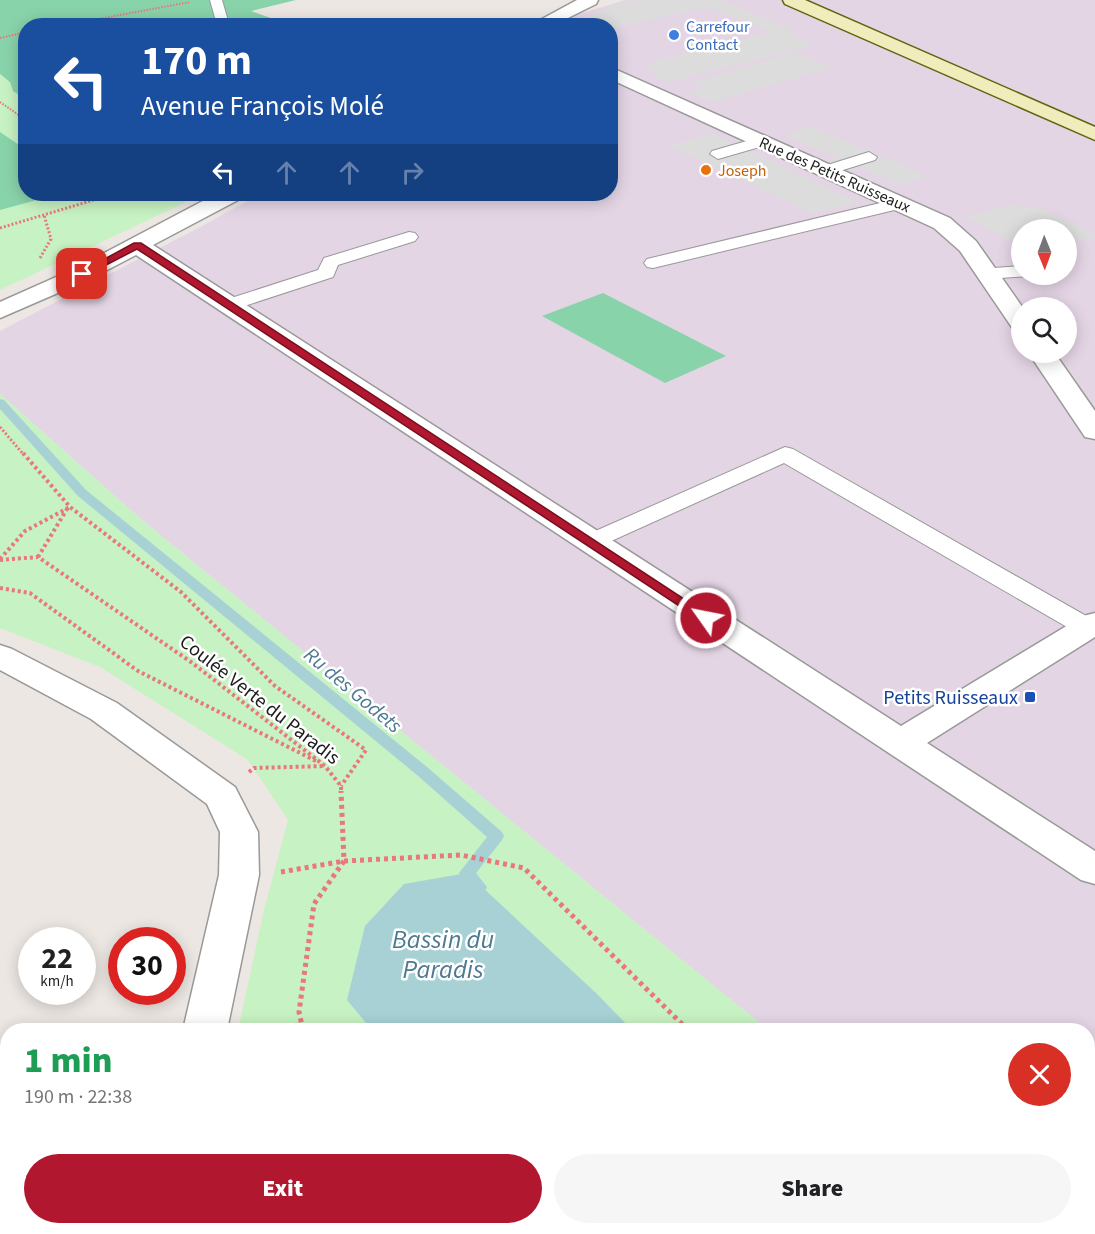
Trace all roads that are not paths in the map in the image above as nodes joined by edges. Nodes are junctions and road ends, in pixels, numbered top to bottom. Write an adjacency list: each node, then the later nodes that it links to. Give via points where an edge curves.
1 (216, 0): 5 (lane)
2 (590, 0): 6 (street)
3 (791, 0): 7 (main road)
4 (819, 0): 7 (main road)
5 (221, 18)
6 (553, 18)
7 (905, 48): 9 (main road)
8 (618, 76): 12 (street, Rue des Petits Ruisseaux)
9 (1013, 96): 10 (main road); 11 (main road)
10 (1095, 128)
11 (1095, 134)
12 (764, 141): 13 (lane); 15 (street, Rue des Petits Ruisseaux)
13 (718, 154)
14 (869, 157): 15 (lane)
15 (827, 170): 17 (street, Rue des Petits Ruisseaux)
16 (219, 201): 19 (street)
17 (901, 203): 20 (lane); 22 (street, Rue des Petits Ruisseaux, via 957,234)
18 (409, 237): 23 (lane, via 330,262 326,273)
19 (137, 245): 23 (street); 25 (street)
20 (653, 263)
21 (1011, 272): 22 (lane)
22 (987, 273): 24 (street, Rue des Petits Ruisseaux)
23 (229, 305): 28 (street)
24 (1011, 308)
25 (0, 311)
26 (1049, 363): 27 (street)
27 (1095, 431)
28 (590, 542): 29 (lane, via 785,454); 31 (street)
29 (1092, 625): 31 (street)
30 (0, 657): 33 (street, via 104,711 222,796 239,832 238,875)
31 (899, 744): 32 (street)
32 (1095, 870)
33 (206, 1023)

